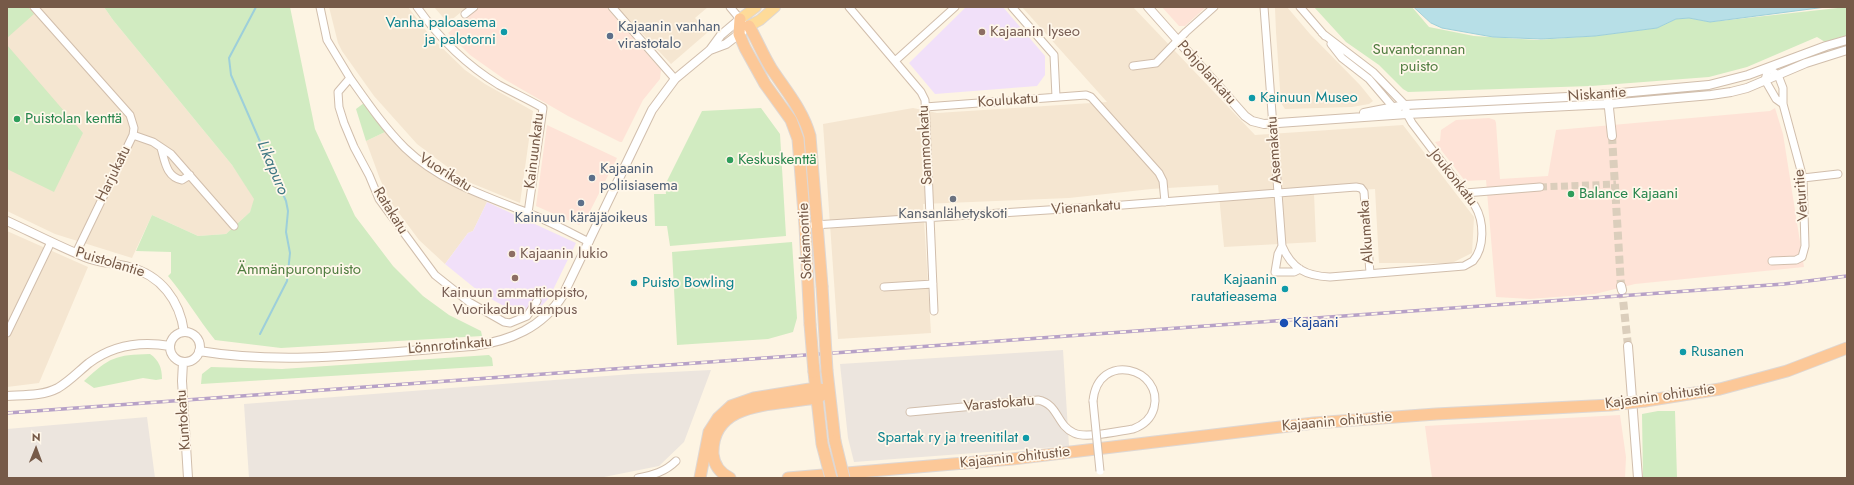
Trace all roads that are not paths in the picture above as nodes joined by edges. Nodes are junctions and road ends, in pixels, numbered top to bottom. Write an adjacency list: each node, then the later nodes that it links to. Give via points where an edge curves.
1 (34, 7): 42 (street, Harjukatu, via 130,115 134,128)
2 (320, 7): 29 (street, via 327,40)
3 (417, 7): 53 (street, Kainuunkatu, via 440,36 465,61 499,84 543,108)
4 (474, 7): 16 (street)
5 (612, 7): 30 (street)
6 (730, 7): 17 (street)
7 (756, 7): 17 (main road, Lönnrotinkatu)
8 (775, 7): 18 (main road, Lönnrotinkatu)
9 (849, 7): 25 (street, Sammonkatu)
10 (955, 7): 25 (street)
11 (1012, 7): 33 (street, via 1054,56)
12 (1148, 7): 22 (street, Pohjolankatu)
13 (1214, 7): 22 (street)
14 (1264, 7): 41 (street, Asemakatu)
15 (1300, 7): 19 (street)
16 (465, 14)
17 (740, 19): 18 (street); 20 (highway); 23 (street, Lönnrotinkatu, via 721,35)
18 (750, 26): 20 (street, Lönnrotinkatu); 56 (highway, Sotkamontie, via 770,67 806,123 810,136)
19 (1322, 33): 36 (street, via 1373,72); 37 (street, via 1342,58 1370,79)
20 (739, 34): 23 (street, Lönnrotinkatu, via 726,44); 58 (highway, Sotkamontie, via 764,84 795,129)
21 (1847, 40): 27 (street, Niskantie)
22 (1178, 41): 26 (street, via 1156,63); 41 (street, Pohjolankatu, via 1245,116 1257,122)
23 (710, 50): 30 (street, Lönnrotinkatu)
24 (1847, 50): 28 (street, Niskantie)
25 (895, 61): 38 (street, Sammonkatu, via 921,92)
26 (1133, 66)
27 (1768, 68): 28 (street); 31 (street); 32 (street, Niskantie, via 1709,85)
28 (1778, 75): 31 (street, Niskantie); 35 (street, Veturitie, via 1785,93)
29 (350, 78): 53 (street, Vuorikatu, via 387,128 432,169 462,187); 68 (street, Ratakatu, via 338,92 338,97 354,147 379,199 436,275 469,302 504,322 510,323 528,316)
30 (675, 79): 60 (street, Lönnrotinkatu, via 652,110)
31 (1765, 80): 34 (street, Niskantie, via 1731,92); 35 (street, Veturitie, via 1776,99)
32 (1608, 94): 34 (street); 36 (street, Niskantie)
33 (1056, 97): 38 (street, Koulukatu); 52 (street, Koulukatu, via 1086,94 1091,97 1159,173 1163,181)
34 (1609, 104): 39 (street, Niskantie); 43 (street)
35 (1784, 104): 47 (street, Veturitie)
36 (1405, 105): 37 (street, Niskantie); 39 (street)
37 (1392, 106): 39 (street); 40 (street, Niskantie)
38 (925, 107): 54 (street, Sammonkatu)
39 (1407, 114): 40 (street, Niskantie); 51 (street, Joukonkatu, via 1432,151)
40 (1341, 118): 41 (street, Niskantie)
41 (1274, 123): 50 (street, Asemakatu)
42 (133, 135): 44 (street, via 153,142); 62 (street, Harjukatu)
43 (1612, 136)
44 (161, 148): 46 (street, via 171,154); 46 (street, via 172,176 182,180)
45 (1838, 174): 47 (street)
46 (190, 175): 57 (street)
47 (1803, 178): 63 (street, Veturitie, via 1805,251 1802,257 1796,260)
48 (1540, 187): 51 (street)
49 (1364, 192): 50 (street, Vienankatu, via 1356,186); 65 (street, Alkumatka)
50 (1278, 193): 52 (street, Vienankatu); 61 (street, Asemakatu)
51 (1466, 193): 65 (street, Joukonkatu, via 1480,218 1481,244 1473,262 1464,266)
52 (1165, 202): 54 (street, Vienankatu)
53 (528, 213): 60 (street, Vuorikatu)
54 (930, 218): 56 (street, Vienankatu); 66 (street, Sammonkatu)
55 (7, 221): 59 (street, Puistolantie)
56 (817, 225): 58 (street, Vienankatu); 77 (highway, Sotkamontie, bridge)
57 (234, 226)
58 (806, 226): 78 (highway, Sotkamontie, bridge)
59 (51, 242): 62 (street, Puistolantie); 71 (street)
60 (589, 242): 75 (street, Lönnrotinkatu, via 556,305 530,329 494,343 281,358)
61 (1282, 246): 64 (street); 64 (street, Asemakatu, via 1278,254 1276,272 1294,272)
62 (76, 253): 70 (street, Puistolantie, via 97,261 129,266 143,271 156,280 173,297 183,321)
63 (1772, 261)
64 (1300, 269): 65 (street, via 1313,276 1330,277)
65 (1370, 273)
66 (933, 284): 67 (street); 69 (street, Sammonkatu)
67 (884, 287)
68 (537, 301)
69 (934, 311)
70 (184, 332): 72 (street, via 176,335); 75 (street, via 196,338 199,342)
71 (7, 333)
72 (170, 346): 76 (street, via 175,358); 79 (street, via 158,343 137,344 111,350 100,355 58,388 44,393)
73 (1628, 346): 90 (street)
74 (1847, 348): 83 (highway, Kajaanin ohitustie, bridge, via 1787,371 1720,389 1645,401 1314,423 1062,454)
75 (199, 351): 76 (street, via 193,359)
76 (183, 362): 84 (street, Kuntokatu)
77 (829, 391): 78 (highway); 89 (highway, Sotkamontie, bridge, via 835,441)
78 (816, 393): 83 (highway, Sotkamontie, bridge); 86 (highway, via 754,398 736,403 726,410 709,432); 87 (highway, via 751,408 729,417 716,436 713,452 718,469)
79 (7, 396)
80 (910, 412): 82 (street, Varastokatu, bridge, via 1038,400 1053,407 1073,433 1082,435 1127,430 1141,426 1151,415 1154,399 1153,389 1135,371 1121,369 1106,374 1096,385 1093,401)
81 (676, 461): 85 (street, via 659,473)
82 (1101, 474)
83 (823, 477): 88 (highway, Kajaanin ohitustie)
84 (188, 478)
85 (638, 478)
86 (700, 478)
87 (730, 478)
88 (788, 478)
89 (844, 478)
90 (1638, 478)

